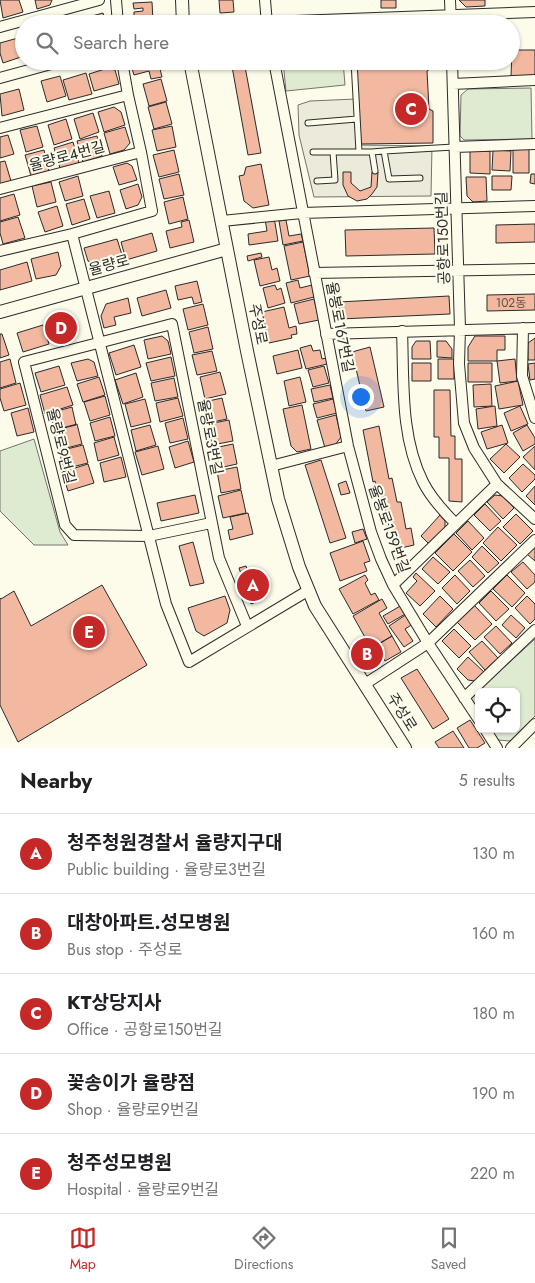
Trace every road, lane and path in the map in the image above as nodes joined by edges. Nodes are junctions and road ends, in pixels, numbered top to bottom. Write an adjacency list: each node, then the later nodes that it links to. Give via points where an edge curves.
1 (99, 0): 6 (street)
2 (116, 0): 9 (street)
3 (182, 0): 10 (street)
4 (265, 0): 11 (street)
5 (450, 0): 12 (street)
6 (62, 5): 8 (street)
7 (535, 12): 13 (street)
8 (32, 15)
9 (117, 15)
10 (183, 15)
11 (266, 15)
12 (451, 15)
13 (499, 15)
14 (15, 21): 15 (street)
15 (0, 26)
16 (29, 70): 22 (street)
17 (124, 70): 25 (street)
18 (192, 70): 44 (street, 주성로)
19 (276, 70): 43 (street, 율봉로167번길)
20 (354, 70): 26 (lane)
21 (452, 70): 24 (street, 공항로150번길)
22 (0, 78)
23 (533, 80): 24 (street)
24 (453, 84): 30 (street, 공항로150번길)
25 (128, 95): 28 (street); 32 (street)
26 (357, 119): 27 (lane); 35 (lane)
27 (308, 123)
28 (0, 128)
29 (534, 144): 30 (street)
30 (455, 146): 31 (lane); 42 (street, 공항로150번길)
31 (384, 151): 36 (lane); 38 (lane, via 388,179)
32 (141, 152): 40 (street, 율량로4번길); 45 (street, via 152,211)
33 (312, 152): 34 (lane)
34 (333, 152): 35 (lane); 39 (lane, via 335,180)
35 (359, 152): 36 (lane)
36 (372, 152): 37 (lane)
37 (375, 171)
38 (420, 178)
39 (317, 181)
40 (0, 189)
41 (535, 206): 42 (street)
42 (457, 209): 43 (street); 49 (street, 공항로150번길)
43 (302, 213): 44 (street); 50 (street, 율봉로167번길)
44 (222, 221): 46 (street, 주성로)
45 (72, 234): 47 (street); 51 (street)
46 (227, 250): 51 (street, 율량로); 61 (street, 주성로)
47 (0, 251)
48 (535, 269): 49 (street)
49 (459, 270): 50 (street); 55 (street, 공항로150번길)
50 (314, 273): 57 (street, 율봉로167번길)
51 (85, 288): 52 (street, 율량로); 58 (street)
52 (0, 312)
53 (523, 328): 54 (street); 55 (street); 59 (street, via 522,376)
54 (535, 328)
55 (460, 329): 56 (street); 62 (street, 공항로150번길, via 464,423 474,448)
56 (402, 331): 57 (street); 65 (street, via 407,428 413,457 423,482 441,509)
57 (326, 334): 60 (street, 율봉로167번길)
58 (99, 343): 64 (street, 율량로3번길, via 172,324); 66 (street); 66 (street, 율량로9번길, via 24,362 65,525 74,535)
59 (535, 418)
60 (348, 446): 61 (street); 68 (street, 율봉로159번길, via 371,532)
61 (271, 466): 69 (street, 주성로, via 278,499)
62 (497, 484): 63 (street, 공항로150번길); 65 (street)
63 (535, 518)
64 (211, 523): 66 (street); 70 (street, 율량로3번길, via 220,558)
65 (456, 524): 68 (street)
66 (149, 536): 70 (street, via 166,604 189,662)
67 (535, 540): 72 (street)
68 (394, 585): 72 (street, 율봉로159번길)
69 (309, 590): 70 (street); 73 (street, 주성로, via 315,606)
70 (247, 626)
71 (535, 630): 74 (street)
72 (428, 643): 73 (street); 74 (street, 율봉로159번길)
73 (365, 684): 78 (street, 주성로)
74 (464, 698): 75 (street, 율봉로159번길)
75 (475, 714)
76 (535, 724): 80 (street)
77 (488, 734): 79 (street)
78 (405, 748)
79 (497, 748)
80 (511, 748)

